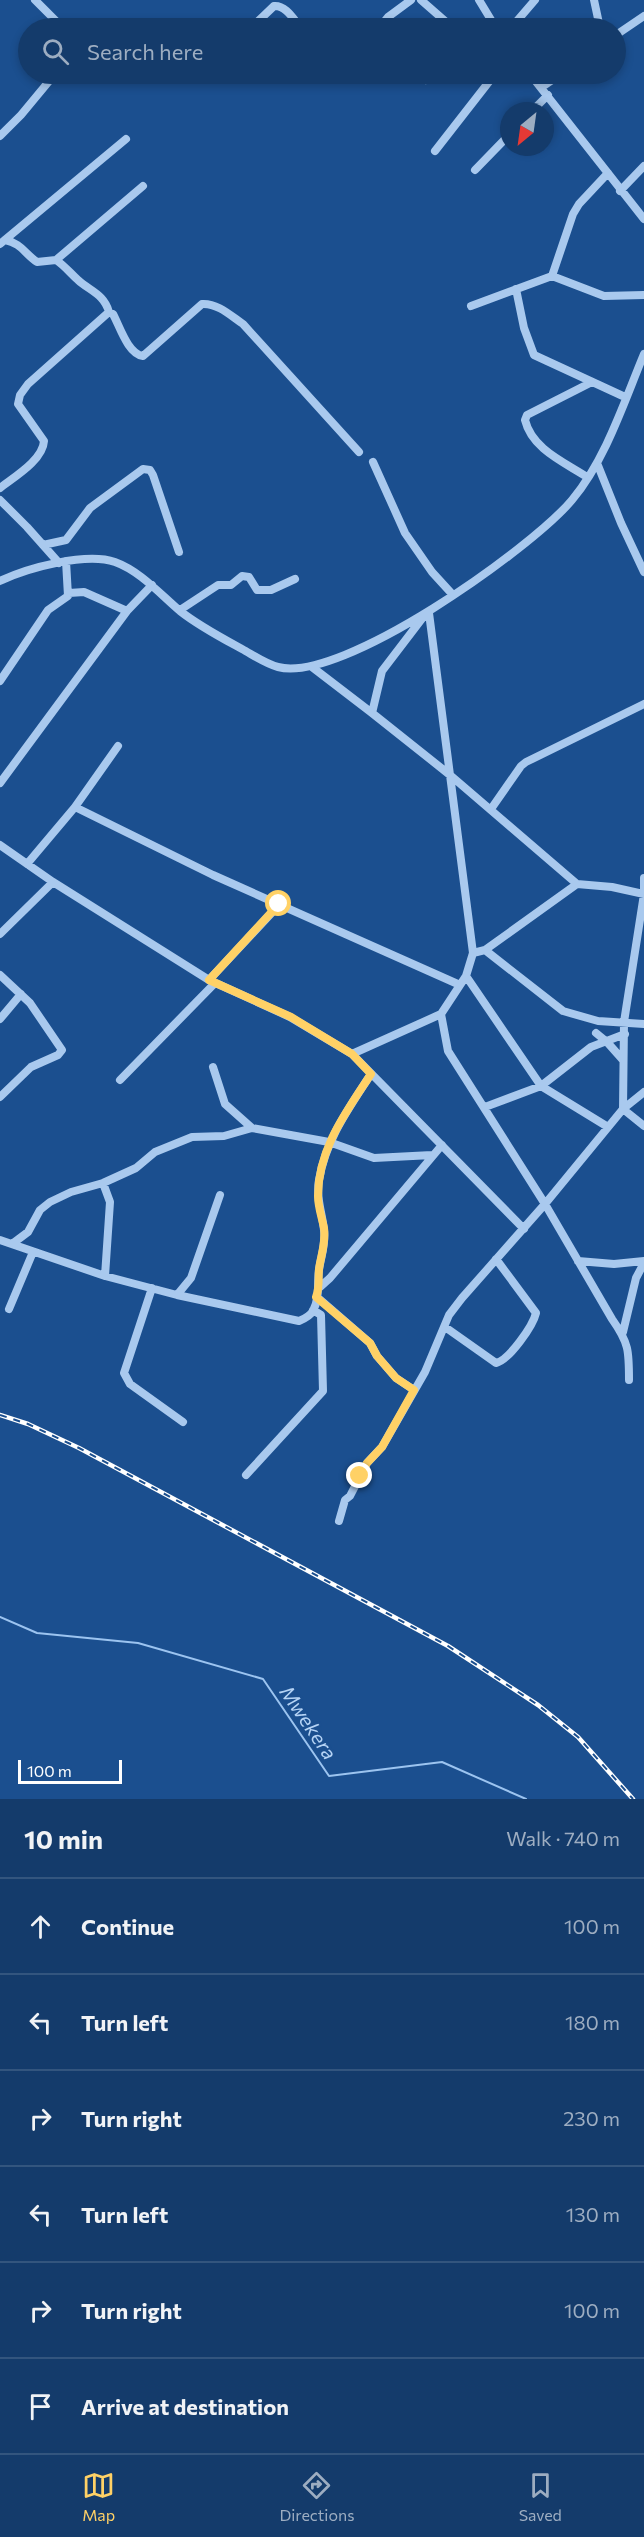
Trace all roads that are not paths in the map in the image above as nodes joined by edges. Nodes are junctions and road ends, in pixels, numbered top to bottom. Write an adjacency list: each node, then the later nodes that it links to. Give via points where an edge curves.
1 (35, 0): 8 (street)
2 (411, 0): 11 (street)
3 (421, 0): 12 (street)
4 (479, 0): 13 (street)
5 (535, 0): 14 (street)
6 (594, 0): 15 (street)
7 (644, 16): 16 (street)
8 (53, 18)
9 (261, 18): 10 (street, via 279,6)
10 (292, 18)
11 (387, 18)
12 (442, 18)
13 (490, 18)
14 (520, 18)
15 (598, 18)
16 (626, 28)
17 (47, 84): 24 (street)
18 (487, 84): 27 (street)
19 (539, 84): 21 (street)
20 (546, 84): 21 (street)
21 (542, 87): 22 (street)
22 (548, 95): 23 (street); 30 (street)
23 (541, 102)
24 (0, 136)
25 (126, 139): 34 (street)
26 (500, 144): 29 (street)
27 (435, 151)
28 (644, 166): 32 (street)
29 (475, 170)
30 (608, 173): 32 (street); 36 (street, via 573,214)
31 (143, 186): 35 (street)
32 (620, 191): 33 (street)
33 (644, 219)
34 (3, 242): 35 (street, via 23,247 37,262)
35 (56, 260): 40 (street, via 100,295)
36 (552, 276): 37 (street); 38 (street, via 604,296)
37 (516, 289): 39 (street); 42 (street, via 534,355)
38 (644, 295)
39 (471, 306)
40 (109, 312): 44 (street, via 130,350 143,356 202,304 210,303 223,310 243,324); 48 (street, via 20,395 18,404 44,441 44,447)
41 (643, 358): 43 (street)
42 (592, 382): 43 (street); 47 (street, via 527,415 525,420 537,443)
43 (625, 398): 46 (street)
44 (359, 452)
45 (374, 462): 59 (street, via 405,533)
46 (597, 463): 47 (street); 52 (street)
47 (587, 477): 59 (street, via 551,522)
48 (0, 488)
49 (0, 500): 50 (street)
50 (43, 545): 51 (street, via 66,540 90,508 143,469 153,475); 53 (street)
51 (179, 552)
52 (640, 555): 54 (street)
53 (62, 562): 56 (street); 57 (street, via 115,562); 58 (street)
54 (644, 572)
55 (295, 579): 60 (street, via 266,591 257,590 249,577 242,576 231,585 218,585)
56 (0, 581)
57 (152, 585): 60 (street); 61 (street)
58 (69, 593): 61 (street, via 84,592); 64 (street, via 48,610)
59 (453, 595): 62 (street)
60 (180, 610): 63 (street, via 205,629 278,667)
61 (127, 611): 69 (street)
62 (427, 615): 63 (street, via 368,645); 66 (street, via 382,671); 68 (street)
63 (312, 667): 66 (street)
64 (0, 681)
65 (644, 704): 71 (street, via 520,766)
66 (372, 713): 68 (street)
67 (118, 746): 70 (street)
68 (450, 776): 71 (street); 82 (street)
69 (0, 783)
70 (75, 807): 73 (street); 78 (street)
71 (491, 809): 76 (street)
72 (0, 845): 73 (street)
73 (27, 864): 75 (street)
74 (644, 878): 77 (street)
75 (53, 882): 80 (street); 85 (street)
76 (577, 884): 77 (street); 81 (street)
77 (644, 894): 79 (street)
78 (279, 904): 85 (street); 86 (street)
79 (642, 921): 91 (street)
80 (0, 934)
81 (485, 950): 82 (street); 90 (street, via 563,1011)
82 (473, 953): 84 (street)
83 (0, 975): 87 (street)
84 (466, 976): 86 (street); 102 (street)
85 (212, 982): 97 (street, via 291,1017); 101 (street)
86 (460, 985): 88 (street)
87 (21, 994): 89 (street); 104 (street, via 62,1050 31,1067)
88 (441, 1014): 97 (street); 105 (street, via 448,1051)
89 (0, 1019)
90 (598, 1021): 91 (street); 93 (street)
91 (624, 1022): 92 (street); 94 (street)
92 (644, 1024)
93 (596, 1033): 95 (street); 96 (street)
94 (625, 1034): 95 (street); 98 (street)
95 (607, 1042): 96 (street); 98 (street)
96 (591, 1047): 102 (street)
97 (352, 1054): 100 (street)
98 (622, 1060): 106 (street)
99 (213, 1067): 109 (street, via 225,1104)
100 (371, 1074): 110 (street); 111 (street)
101 (120, 1080)
102 (541, 1086): 105 (street); 108 (street)
103 (644, 1092): 106 (street)
104 (0, 1097)
105 (485, 1107): 115 (street)
106 (623, 1109): 107 (street); 108 (street)
107 (644, 1126)
108 (608, 1127): 115 (street)
109 (252, 1128): 110 (street); 113 (street, via 175,1143 146,1157 141,1166)
110 (329, 1142): 112 (street, via 374,1158); 124 (street, via 319,1180 324,1229)
111 (442, 1145): 112 (street); 116 (street)
112 (432, 1155): 124 (street)
113 (103, 1183): 118 (street, via 50,1202 40,1210 28,1232); 123 (street, via 110,1202)
114 (220, 1195): 126 (street, via 191,1278)
115 (545, 1204): 116 (street); 121 (street)
116 (524, 1229): 120 (street)
117 (0, 1240): 118 (street)
118 (12, 1244): 119 (street)
119 (33, 1252): 123 (street); 128 (street)
120 (496, 1259): 130 (street, via 449,1315); 130 (street, via 536,1313 533,1324 504,1359 496,1363)
121 (578, 1260): 122 (street, via 597,1264); 131 (street)
122 (644, 1262): 131 (street, via 636,1278)
123 (105, 1276): 125 (street)
124 (320, 1287): 127 (street)
125 (152, 1288): 126 (street); 134 (street, via 124,1373 130,1384)
126 (177, 1295): 129 (street, via 298,1321)
127 (316, 1297): 129 (street); 133 (street, via 370,1343 396,1378)
128 (9, 1309)
129 (313, 1310): 135 (street, via 321,1315 323,1391)
130 (445, 1328): 133 (street)
131 (623, 1332): 132 (street)
132 (629, 1380)
133 (414, 1390): 136 (street, via 382,1447 367,1463 345,1500)
134 (183, 1422)
135 (246, 1475)
136 (339, 1521)

